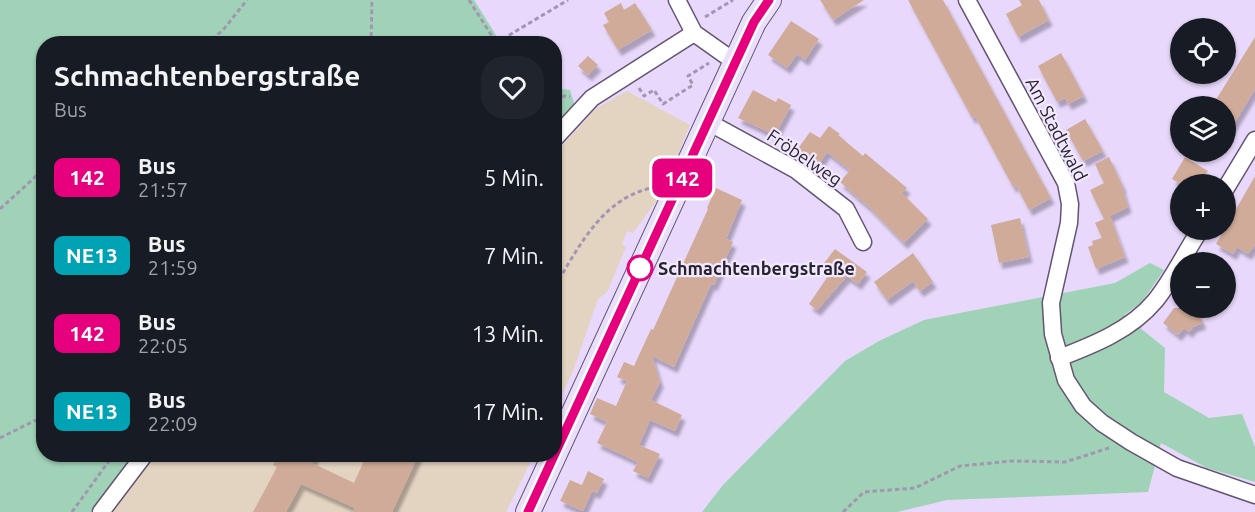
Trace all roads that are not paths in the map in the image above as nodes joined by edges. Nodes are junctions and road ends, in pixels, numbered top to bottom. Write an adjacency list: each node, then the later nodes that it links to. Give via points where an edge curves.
1 (676, 0): 4 (street)
2 (769, 0): 5 (street)
3 (967, 0): 12 (street, Am Stadtwald, via 1066,183 1069,223 1051,303)
4 (694, 33): 5 (street); 7 (street, via 592,98)
5 (735, 62): 6 (street)
6 (708, 122): 11 (street, Fröbelweg, via 796,170 846,208); 13 (street)
7 (562, 130)
8 (1255, 140): 9 (street)
9 (1234, 174)
10 (1194, 240): 12 (street, via 1156,300 1140,317 1095,344)
11 (863, 242)
12 (1059, 358): 16 (street, Am Stadtwald, via 1066,380 1083,406 1102,423 1177,468)
13 (562, 438)
14 (139, 462): 17 (street)
15 (551, 462): 18 (street)
16 (1255, 495)
17 (101, 512)
18 (528, 512)

